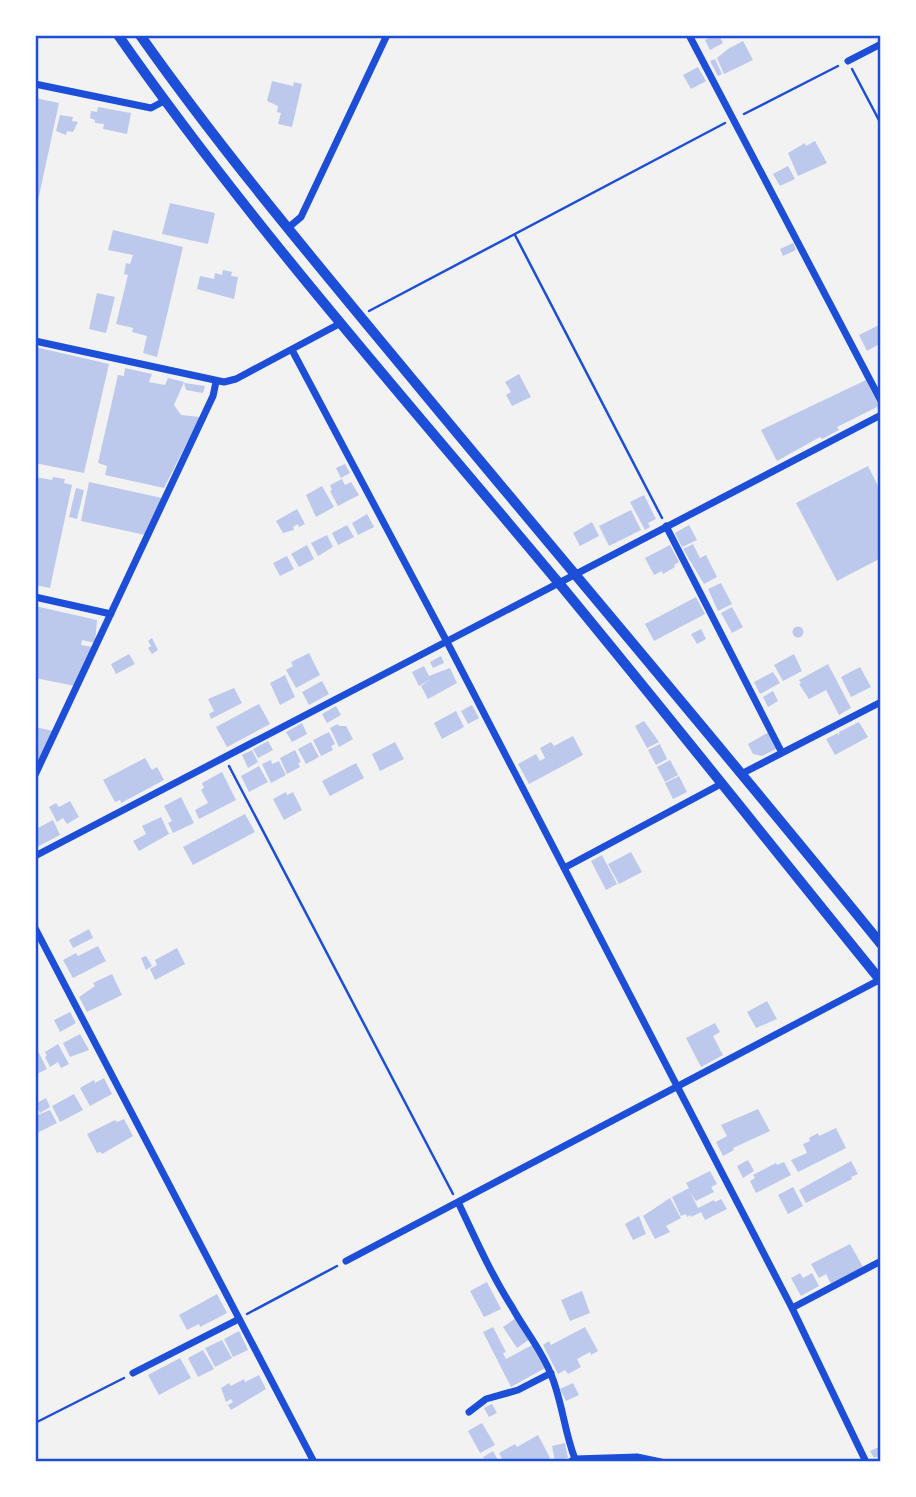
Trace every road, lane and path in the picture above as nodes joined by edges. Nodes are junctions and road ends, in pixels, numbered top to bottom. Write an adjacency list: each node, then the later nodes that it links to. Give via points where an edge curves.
1 (118, 35): 8 (main road)
2 (140, 35): 11 (main road)
3 (387, 35): 11 (street, via 301,217)
4 (688, 35): 9 (street)
5 (881, 44): 6 (street)
6 (848, 61): 9 (path); 10 (path)
7 (35, 84): 8 (street, via 151,108)
8 (164, 101): 14 (main road)
9 (732, 120): 12 (path); 18 (street)
10 (881, 124)
11 (289, 228): 13 (main road)
12 (515, 235): 13 (path); 20 (path)
13 (361, 317): 21 (main road)
14 (339, 324): 16 (street); 22 (main road)
15 (35, 341): 17 (street)
16 (292, 350): 17 (street, via 236,379); 25 (street)
17 (220, 382): 24 (street)
18 (881, 401)
19 (881, 415): 20 (street)
20 (666, 526): 21 (street); 27 (street)
21 (574, 575): 22 (street); 29 (main road)
22 (558, 583): 25 (street); 31 (main road)
23 (35, 597): 24 (street)
24 (111, 614): 30 (street)
25 (447, 642): 28 (street); 33 (street)
26 (881, 702): 27 (street)
27 (782, 753): 29 (street)
28 (225, 757): 32 (street); 38 (path)
29 (743, 773): 35 (main road)
30 (35, 775)
31 (721, 783): 33 (street); 36 (main road)
32 (35, 856)
33 (564, 868): 37 (street)
34 (35, 928): 42 (street)
35 (881, 944)
36 (881, 980): 37 (street)
37 (678, 1087): 38 (street); 41 (street)
38 (458, 1202): 39 (street); 44 (street)
39 (346, 1261): 42 (path)
40 (881, 1261): 41 (street)
41 (792, 1308): 50 (street)
42 (239, 1319): 43 (street); 48 (street)
43 (133, 1373): 46 (path)
44 (551, 1373): 45 (street, via 518,1390 486,1399); 47 (street)
45 (469, 1412)
46 (35, 1423)
47 (572, 1461): 49 (street, via 637,1457)
48 (314, 1462)
49 (661, 1462)
50 (866, 1462)

